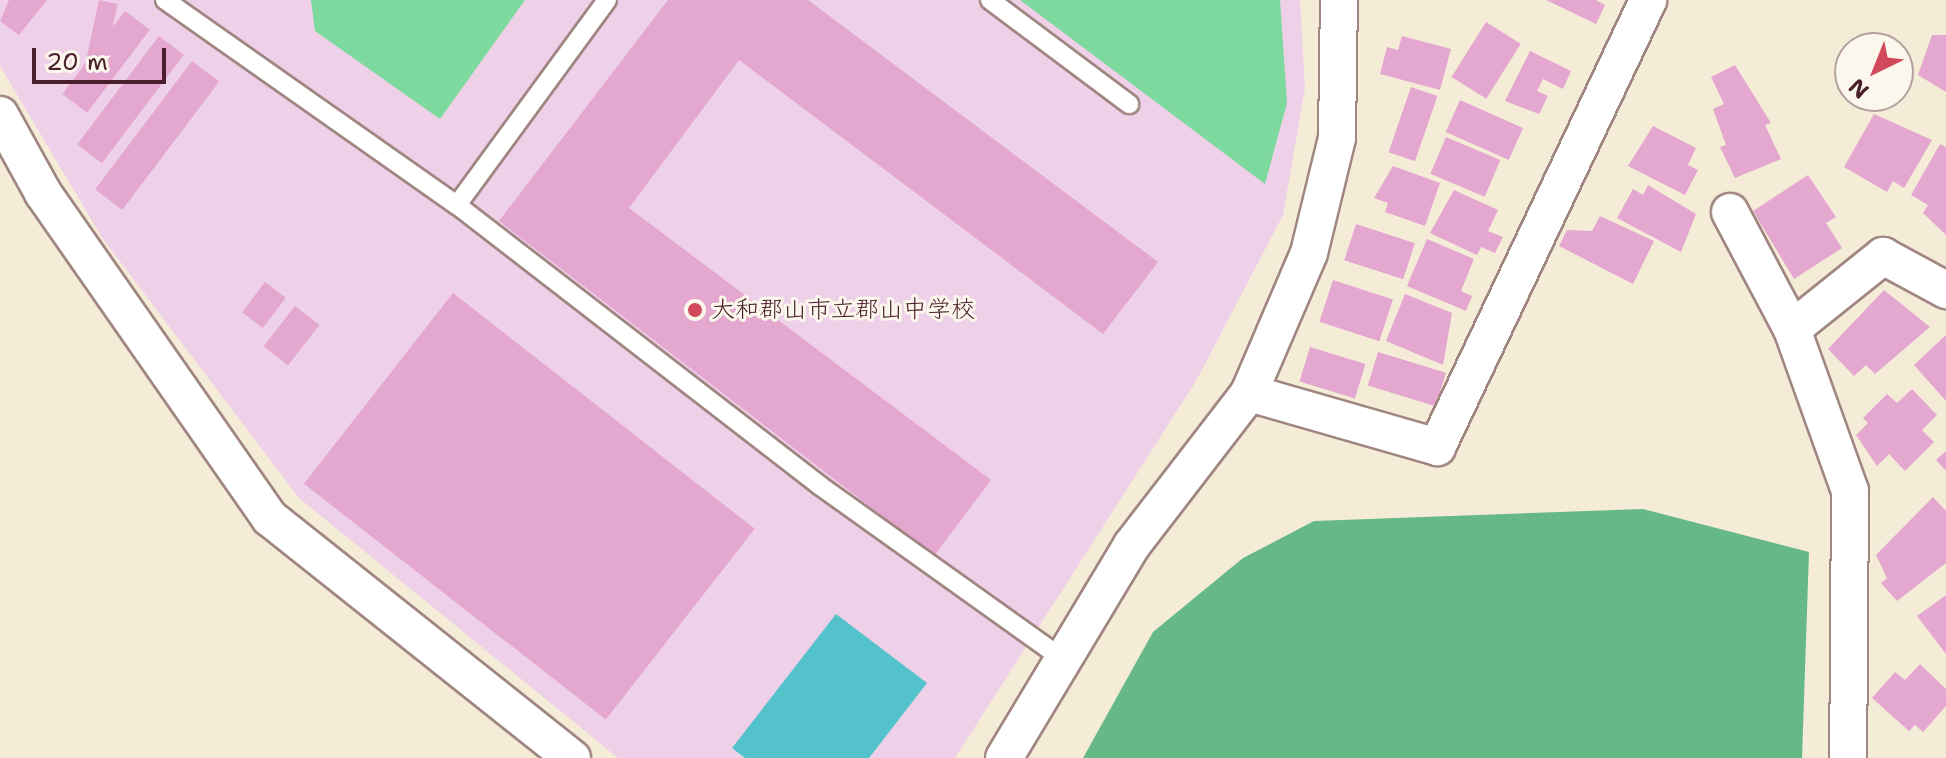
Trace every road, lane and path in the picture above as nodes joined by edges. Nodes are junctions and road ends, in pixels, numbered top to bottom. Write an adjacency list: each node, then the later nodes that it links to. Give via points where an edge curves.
1 (165, 0): 8 (lane)
2 (607, 0): 8 (lane)
3 (990, 0): 6 (lane)
4 (1339, 0): 12 (street, via 1337,138 1309,253)
5 (1648, 0): 12 (street, via 1437,447)
6 (1129, 104)
7 (0, 115): 14 (street, via 43,193 270,518)
8 (457, 205): 13 (lane, via 819,485)
9 (1730, 212): 11 (street)
10 (1946, 290): 11 (street, via 1883,256)
11 (1792, 329): 16 (street, via 1850,491)
12 (1249, 393): 13 (street, via 1132,545)
13 (1059, 656): 15 (street)
14 (572, 758)
15 (1004, 758)
16 (1848, 758)

